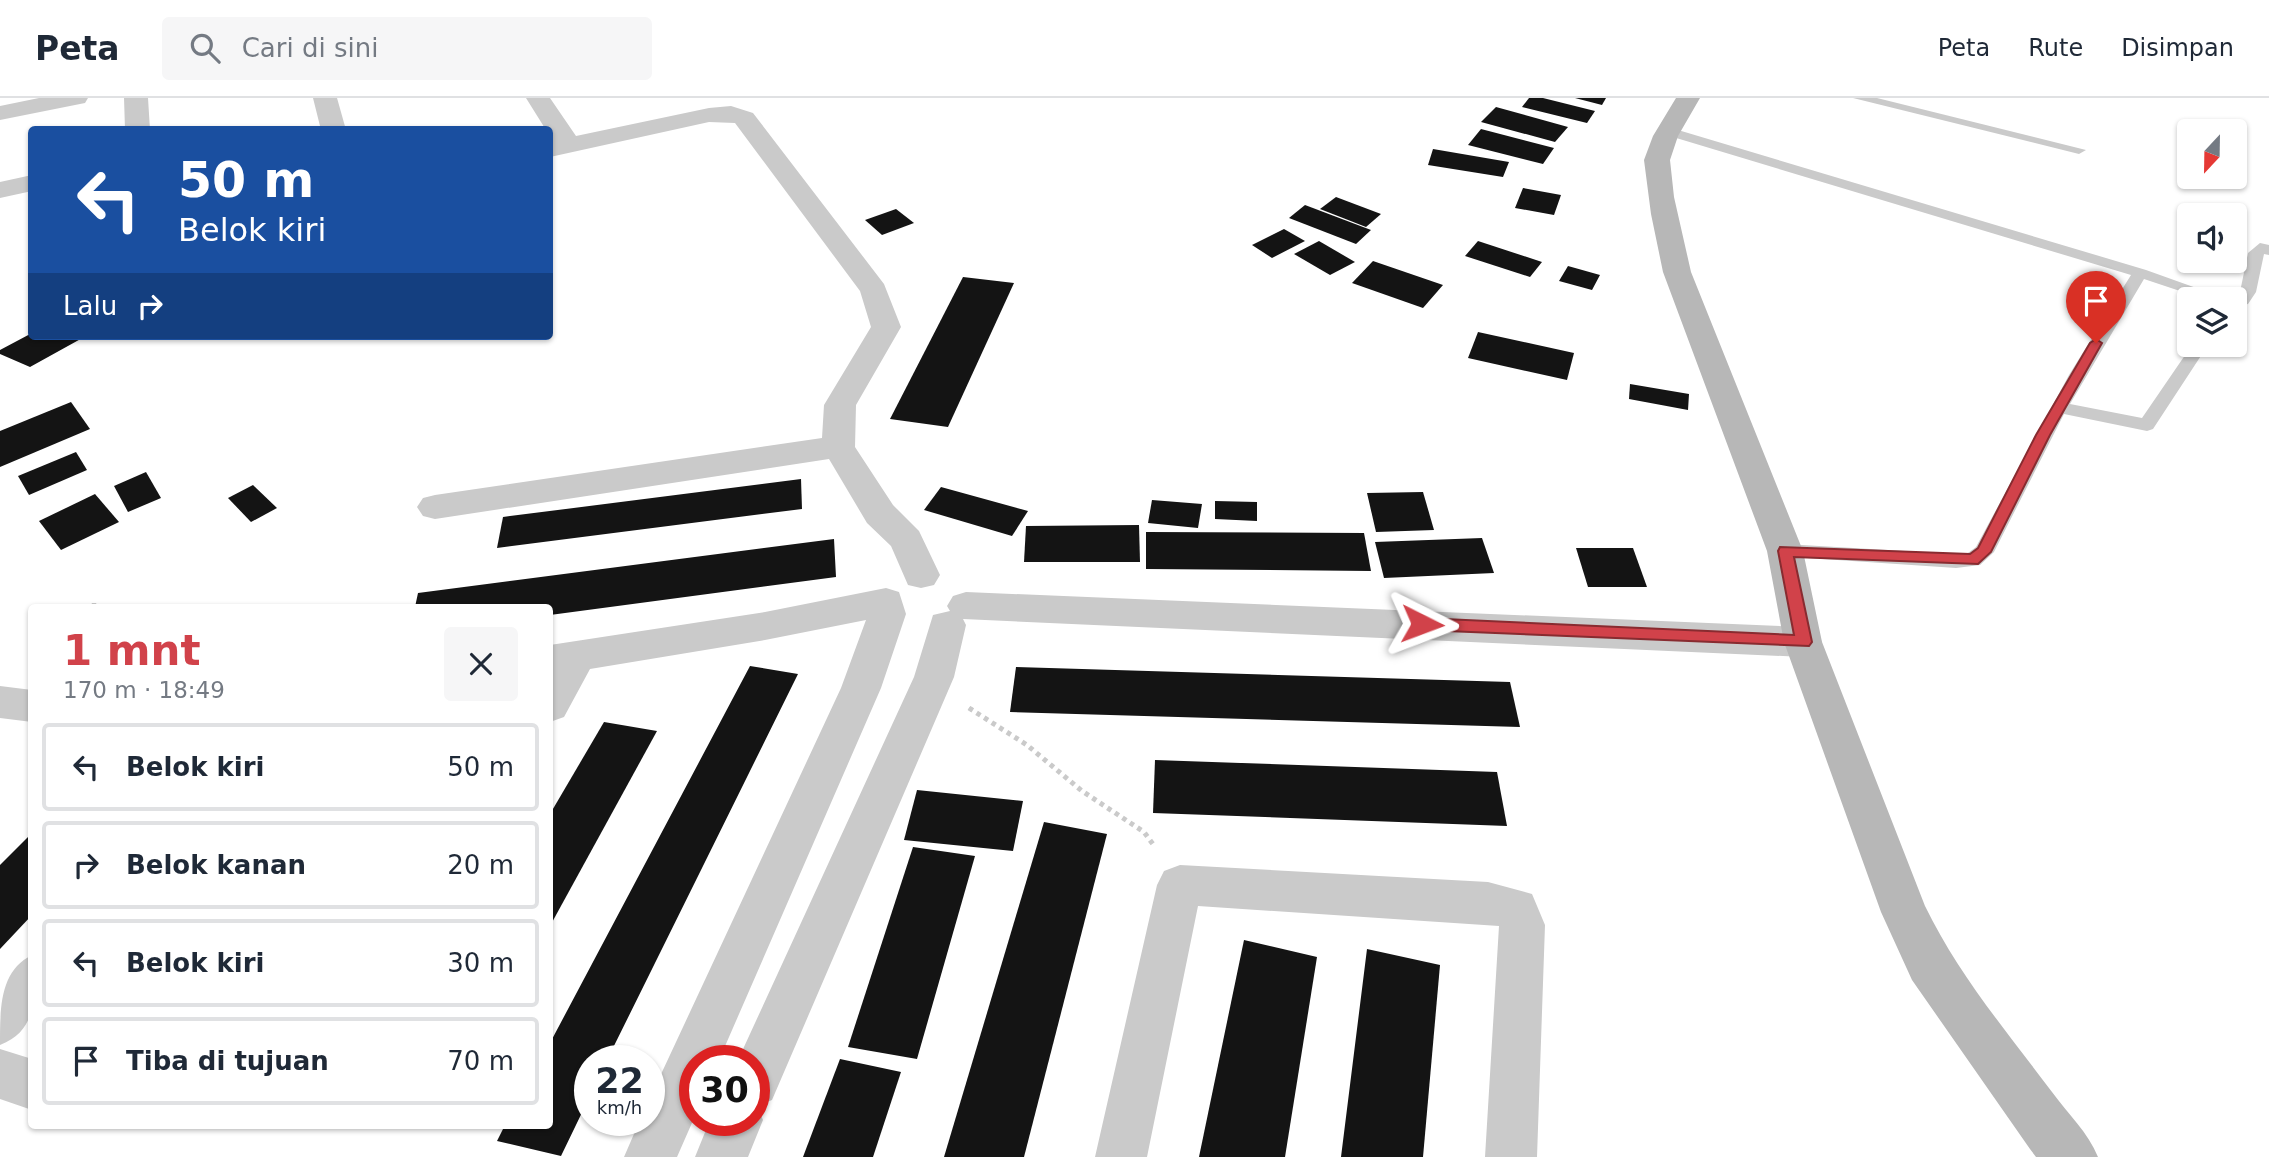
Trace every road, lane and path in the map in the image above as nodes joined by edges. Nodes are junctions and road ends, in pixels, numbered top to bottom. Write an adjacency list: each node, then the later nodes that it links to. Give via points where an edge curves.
1 (76, 98): 7 (street)
2 (136, 98): 8 (street)
3 (325, 98): 9 (street)
4 (538, 98): 10 (street)
5 (1688, 98): 11 (main road)
6 (1866, 99): 13 (lane)
7 (0, 113)
8 (138, 126)
9 (333, 126)
10 (550, 126)
11 (1668, 131): 17 (lane); 24 (main road, via 1656,163 1677,272)
12 (559, 147): 22 (street, via 709,115 731,113 744,118 874,290 882,312 886,327 840,405)
13 (2079, 150)
14 (28, 184): 15 (street)
15 (0, 190)
16 (2269, 250): 19 (lane, via 2260,248 2256,253)
17 (2140, 273): 18 (lane); 21 (lane)
18 (2183, 287)
19 (2247, 294)
20 (2192, 357): 21 (lane, via 2147,425)
21 (2061, 408): 24 (lane, via 1984,552 1973,560)
22 (838, 447): 23 (street); 25 (street, via 880,514 906,540)
23 (435, 507)
24 (1785, 551): 28 (main road)
25 (921, 575): 26 (street, via 905,579 892,590); 27 (street, via 938,574 953,580 962,590)
26 (887, 608): 27 (street, via 897,625 912,631 930,631); 29 (street); 41 (street, via 861,688)
27 (957, 615): 28 (street); 30 (street)
28 (1804, 642): 45 (main road, via 1900,901 1929,964 2048,1131)
29 (563, 658): 31 (street)
30 (934, 677): 34 (path, via 940,689 1027,745 1082,791 1144,832); 37 (street)
31 (553, 695)
32 (0, 702): 33 (street)
33 (28, 705)
34 (1180, 886): 43 (street); 44 (street, via 1488,903 1516,909 1522,925)
35 (28, 982): 36 (street)
36 (0, 1021)
37 (770, 1046)
38 (0, 1074): 39 (street)
39 (28, 1084)
40 (730, 1136): 42 (street)
41 (650, 1157)
42 (721, 1157)
43 (1121, 1157)
44 (1511, 1157)
45 (2072, 1157)

